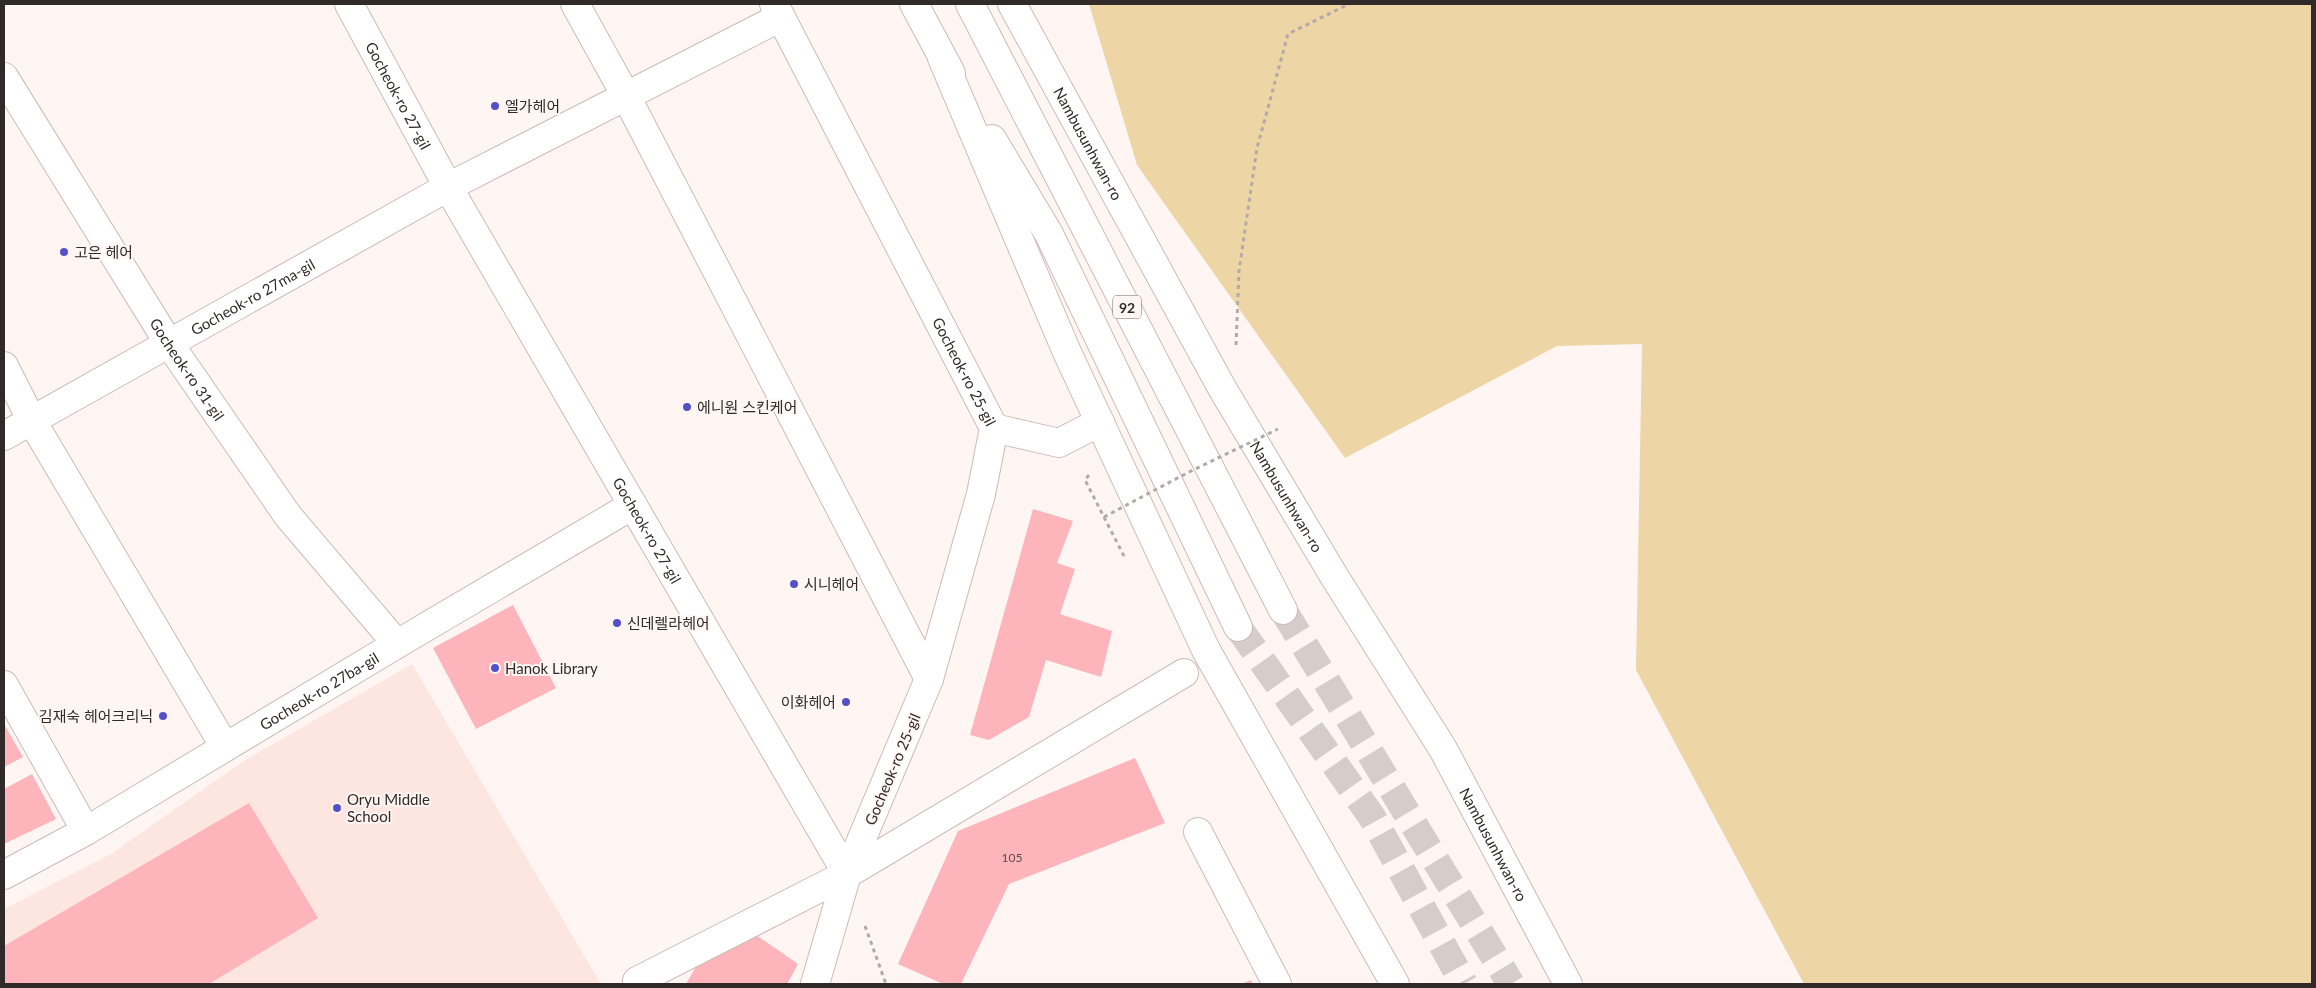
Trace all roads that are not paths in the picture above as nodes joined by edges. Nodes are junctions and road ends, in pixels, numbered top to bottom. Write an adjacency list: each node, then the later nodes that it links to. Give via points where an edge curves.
1 (349, 4): 10 (street, Gocheok-ro 27-gil)
2 (574, 4): 9 (street)
3 (914, 4): 7 (street, 92)
4 (970, 4): 18 (street, 92)
5 (1012, 4): 33 (street, Nambusunhwan-ro, via 1222,388 1334,576 1443,749)
6 (777, 10): 9 (street); 15 (street, Gocheok-ro 25-gil)
7 (942, 58): 14 (street, via 1066,350); 19 (street, 92, via 1049,234)
8 (4, 76): 11 (street, Gocheok-ro 31-gil)
9 (626, 96): 10 (street); 22 (street)
10 (448, 187): 11 (street, Gocheok-ro 27ma-gil); 17 (street, Gocheok-ro 27-gil)
11 (168, 342): 13 (street, Gocheok-ro 27ma-gil); 20 (street, Gocheok-ro 31-gil, via 288,516)
12 (4, 366): 13 (street)
13 (32, 421): 16 (street, Gocheok-ro 27ma-gil); 24 (street)
14 (1100, 422): 15 (street, via 1059,443); 32 (street, via 1206,650)
15 (994, 428): 22 (street, Gocheok-ro 25-gil, via 981,494)
16 (4, 436)
17 (633, 505): 20 (street, Gocheok-ro 27ba-gil); 27 (street, Gocheok-ro 27-gil)
18 (1283, 610)
19 (1238, 627)
20 (397, 644): 24 (street, Gocheok-ro 27ba-gil)
21 (1184, 673): 27 (street)
22 (929, 679): 27 (street, Gocheok-ro 25-gil)
23 (4, 685): 25 (street)
24 (224, 748): 25 (street, Gocheok-ro 27ba-gil)
25 (86, 830): 28 (street, Gocheok-ro 27ba-gil)
26 (1198, 832): 31 (street)
27 (847, 874): 29 (street); 30 (street, Gocheok-ro 25-gil)
28 (4, 875)
29 (637, 981)
30 (815, 984)
31 (1277, 984)
32 (1395, 984)
33 (1568, 984)

